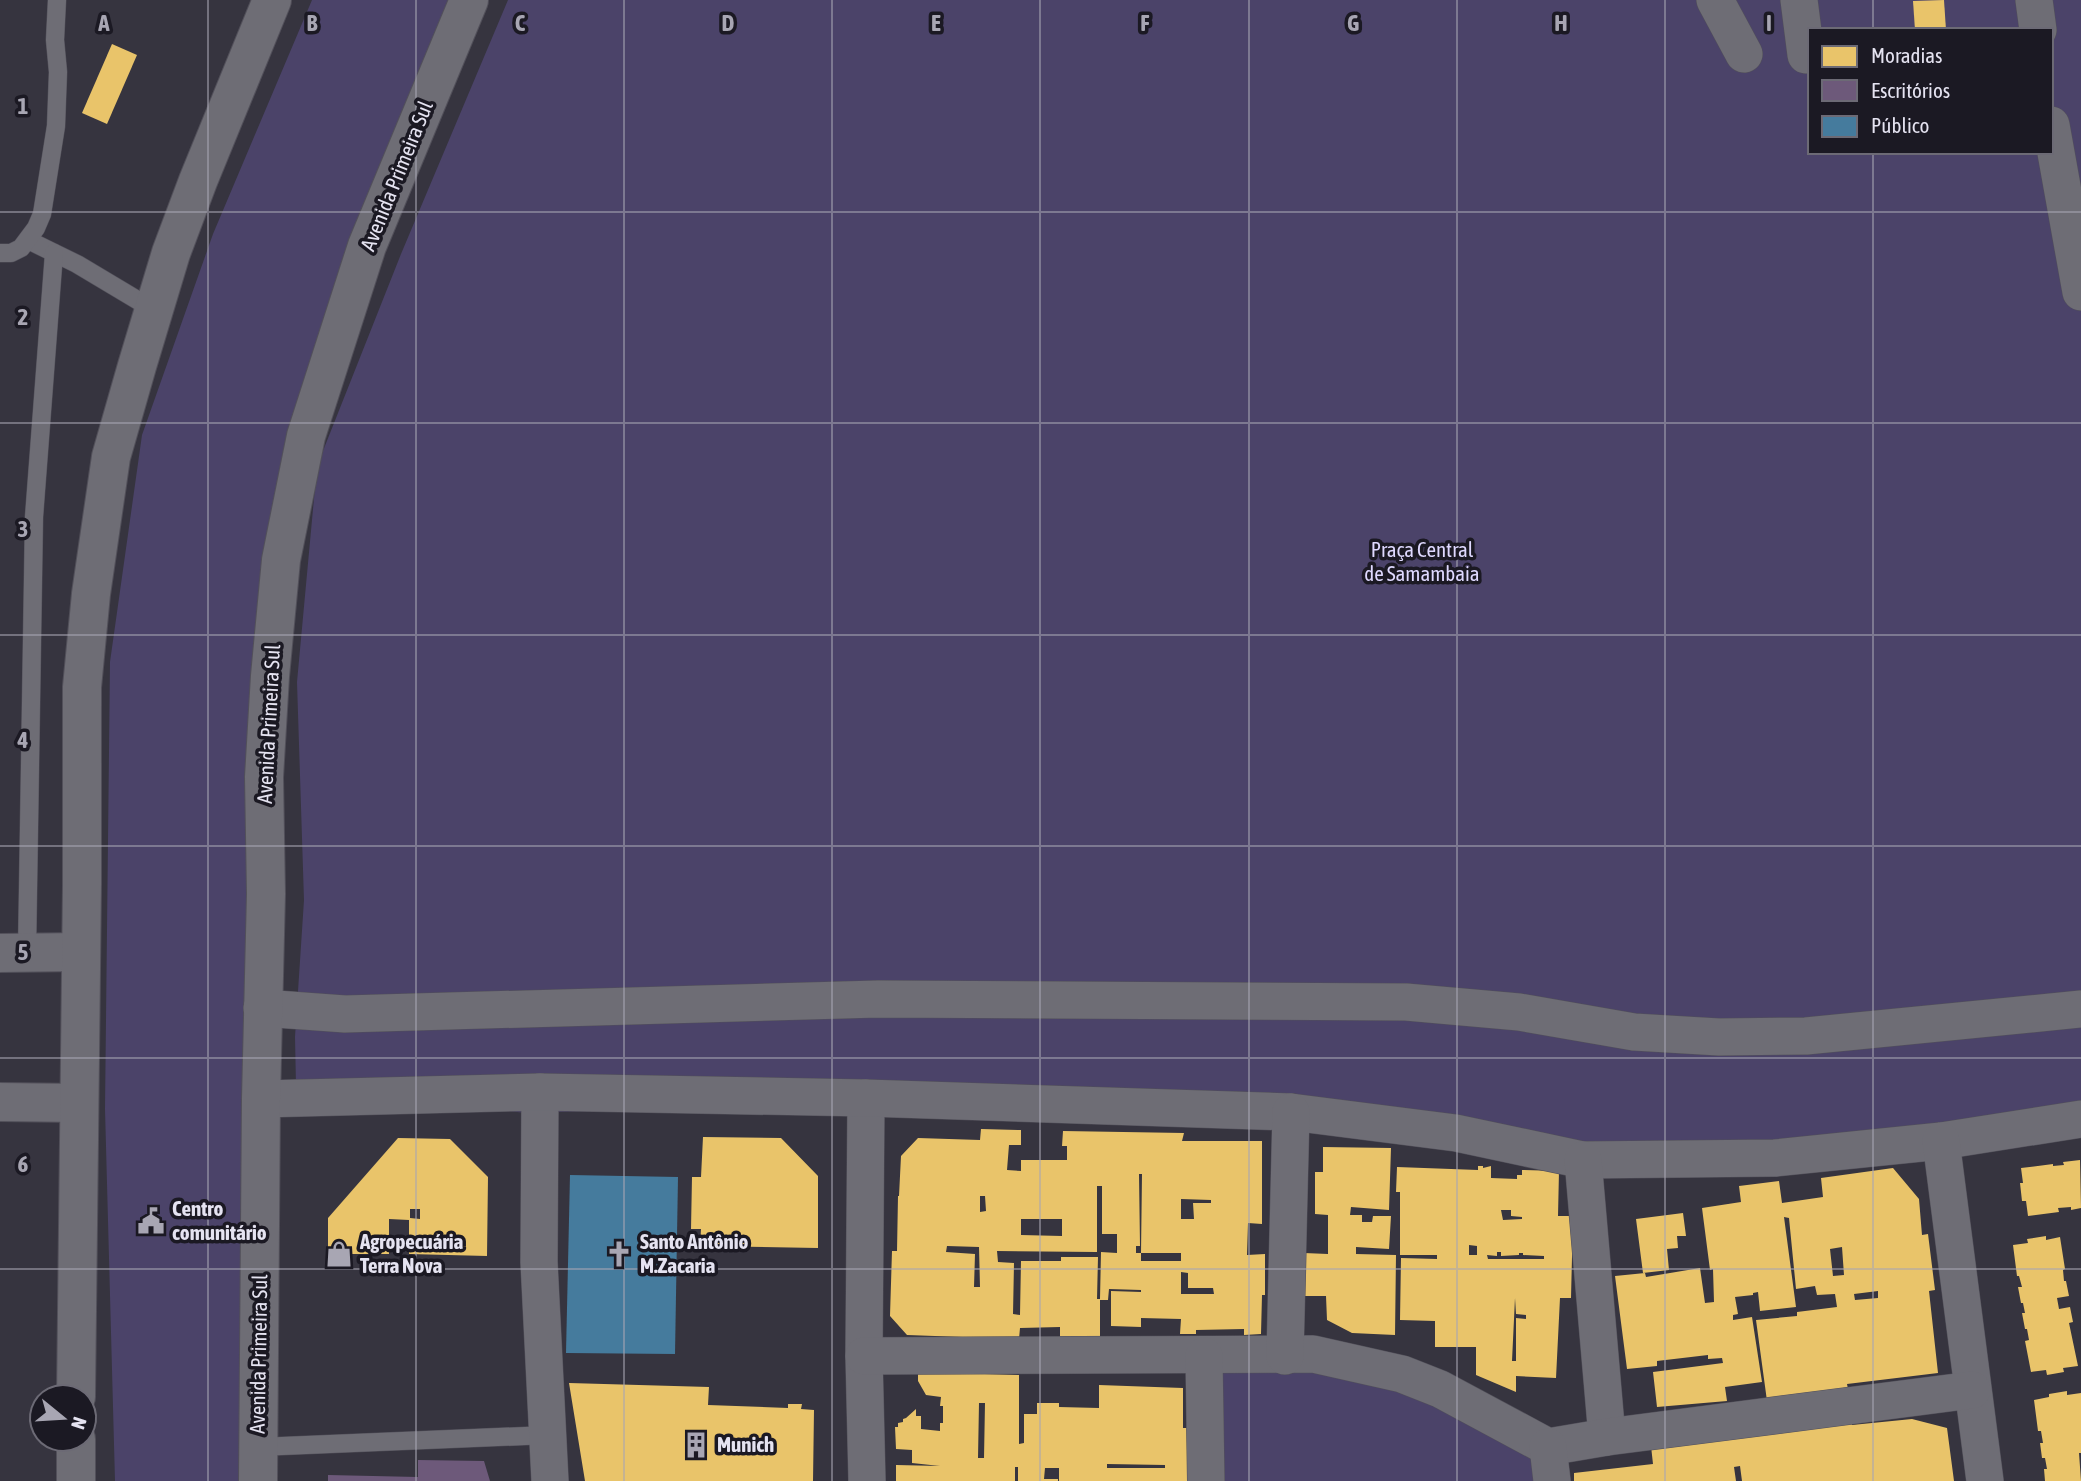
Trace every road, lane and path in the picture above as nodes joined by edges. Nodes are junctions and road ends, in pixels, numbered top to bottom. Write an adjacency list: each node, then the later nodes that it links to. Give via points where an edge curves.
1 (57, 0): 11 (lane, via 56,126 42,214)
2 (272, 0): 15 (main road, via 198,181)
3 (469, 0): 18 (main road, Avenida Primeira Sul, via 367,246 304,448 281,560 264,777)
4 (1715, 0): 8 (street)
5 (1799, 0): 9 (street)
6 (2034, 0): 7 (street)
7 (2038, 28)
8 (1744, 54)
9 (1806, 55)
10 (2053, 136): 14 (street)
11 (28, 240): 12 (lane, via 11,253); 13 (lane)
12 (0, 253)
13 (54, 253): 15 (lane); 16 (lane, via 34,517)
14 (2081, 292)
15 (154, 310): 17 (main road, via 111,457 91,594 82,687)
16 (13, 952): 17 (main road)
17 (81, 952): 24 (main road)
18 (262, 1008): 19 (street, via 345,1014 878,999 1406,1002 1519,1012 1634,1032 1719,1037 1806,1036); 22 (main road, Avenida Primeira Sul)
19 (2080, 1011)
20 (540, 1092): 21 (street); 22 (street); 34 (street, via 539,1262)
21 (866, 1098): 25 (street); 29 (street)
22 (261, 1099): 37 (main road, Avenida Primeira Sul)
23 (0, 1102): 24 (main road)
24 (79, 1103): 32 (main road)
25 (1291, 1112): 28 (street, via 1456,1133); 31 (street)
26 (2080, 1118): 27 (street)
27 (1941, 1140): 28 (street, via 1775,1157); 33 (street)
28 (1583, 1160): 35 (street)
29 (864, 1356): 30 (street); 41 (street)
30 (1204, 1356): 31 (street); 42 (street)
31 (1285, 1356): 38 (street, via 1313,1354 1402,1374 1440,1389)
32 (76, 1383)
33 (1972, 1390): 35 (street); 43 (street)
34 (548, 1435): 37 (lane); 40 (street)
35 (1607, 1437): 38 (street)
36 (76, 1453): 39 (main road)
37 (258, 1464)
38 (1550, 1464)
39 (76, 1481)
40 (550, 1481)
41 (867, 1481)
42 (1206, 1481)
43 (1985, 1481)

